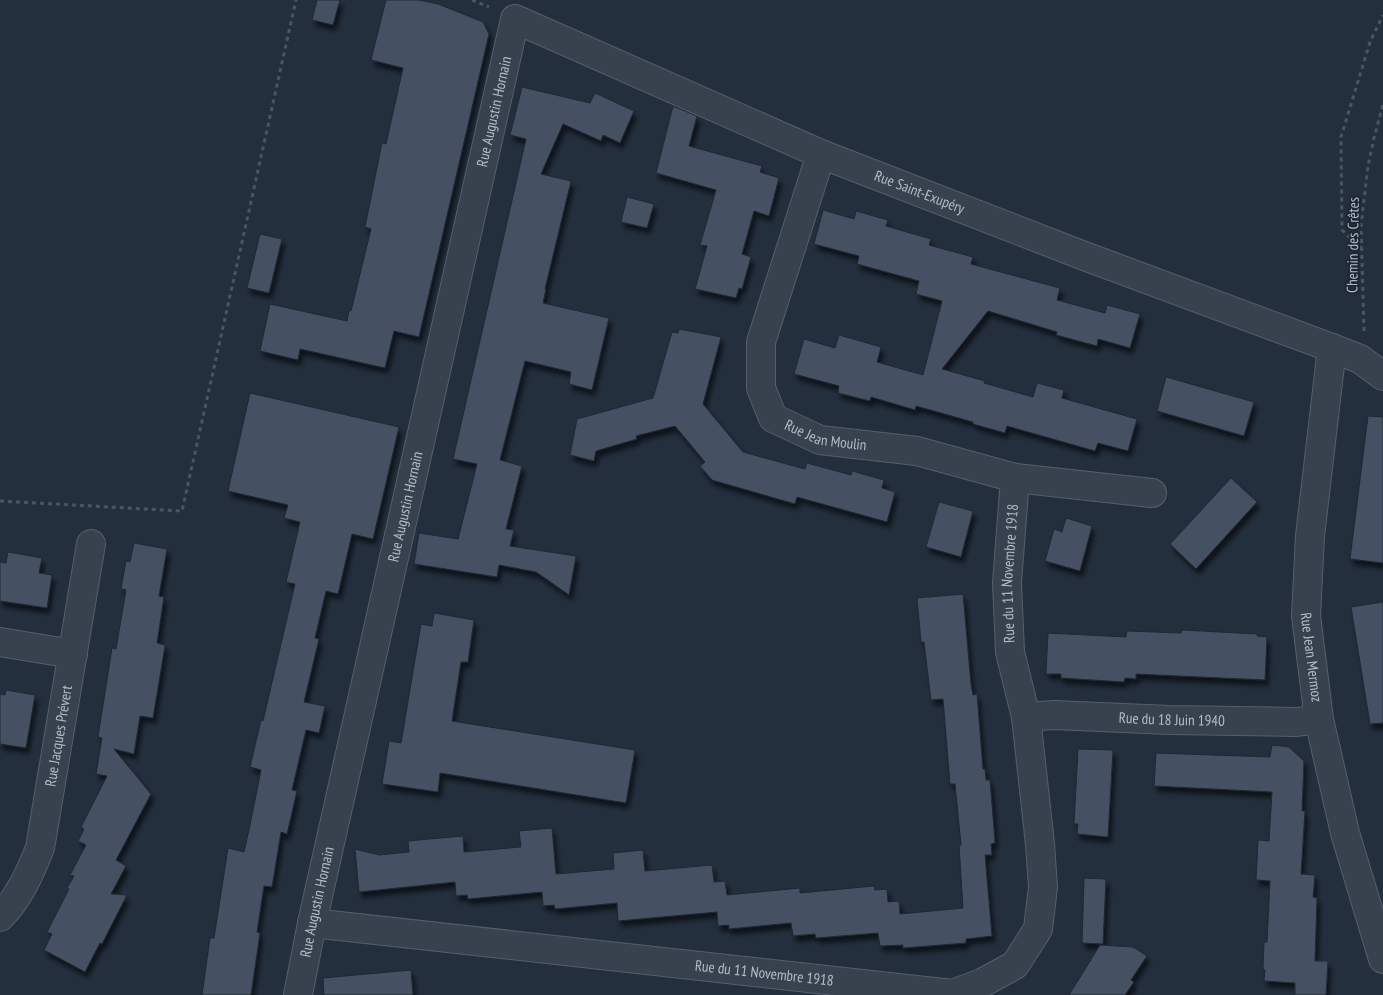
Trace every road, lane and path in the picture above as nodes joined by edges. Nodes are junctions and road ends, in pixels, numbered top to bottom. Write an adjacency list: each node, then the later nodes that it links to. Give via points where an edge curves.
1 (296, 0): 12 (path, via 182,511)
2 (1383, 15): 6 (path, via 1370,42 1341,137 1342,230)
3 (515, 19): 5 (street, Rue Saint-Exupéry); 19 (street, Rue Augustin Hornain)
4 (1383, 104): 6 (path, Chemin des Crêtes, via 1368,166 1361,225)
5 (821, 154): 7 (street, Rue Saint-Exupéry); 10 (street, Rue Jean Moulin, via 761,342 761,388 773,418 820,440 917,451)
6 (1362, 249): 8 (path, Chemin des Crêtes, via 1365,327)
7 (1332, 348): 8 (street, Rue Saint-Exupéry); 17 (street, Rue Jean Mermoz, via 1310,536 1306,616)
8 (1360, 359): 9 (street, Rue Saint-Exupéry)
9 (1383, 376)
10 (1015, 478): 11 (street, Rue Jean Moulin); 16 (street, Rue du 11 Novembre 1918, via 1007,583 1010,652)
11 (1152, 493)
12 (0, 501)
13 (91, 544): 15 (street, Rue Jacques Prévert)
14 (0, 642): 15 (street)
15 (72, 654): 18 (street, Rue Jacques Prévert, via 40,848 20,892)
16 (1026, 717): 17 (street, Rue du 18 Juin 1940); 19 (street, Rue du 11 Novembre 1918, via 1043,887 1038,929 1015,965 982,983 952,994)
17 (1319, 719): 20 (street, Rue Jean Mermoz, via 1346,833)
18 (0, 918)
19 (312, 923): 21 (street, Rue Augustin Hornain)
20 (1383, 959)
21 (298, 995)

